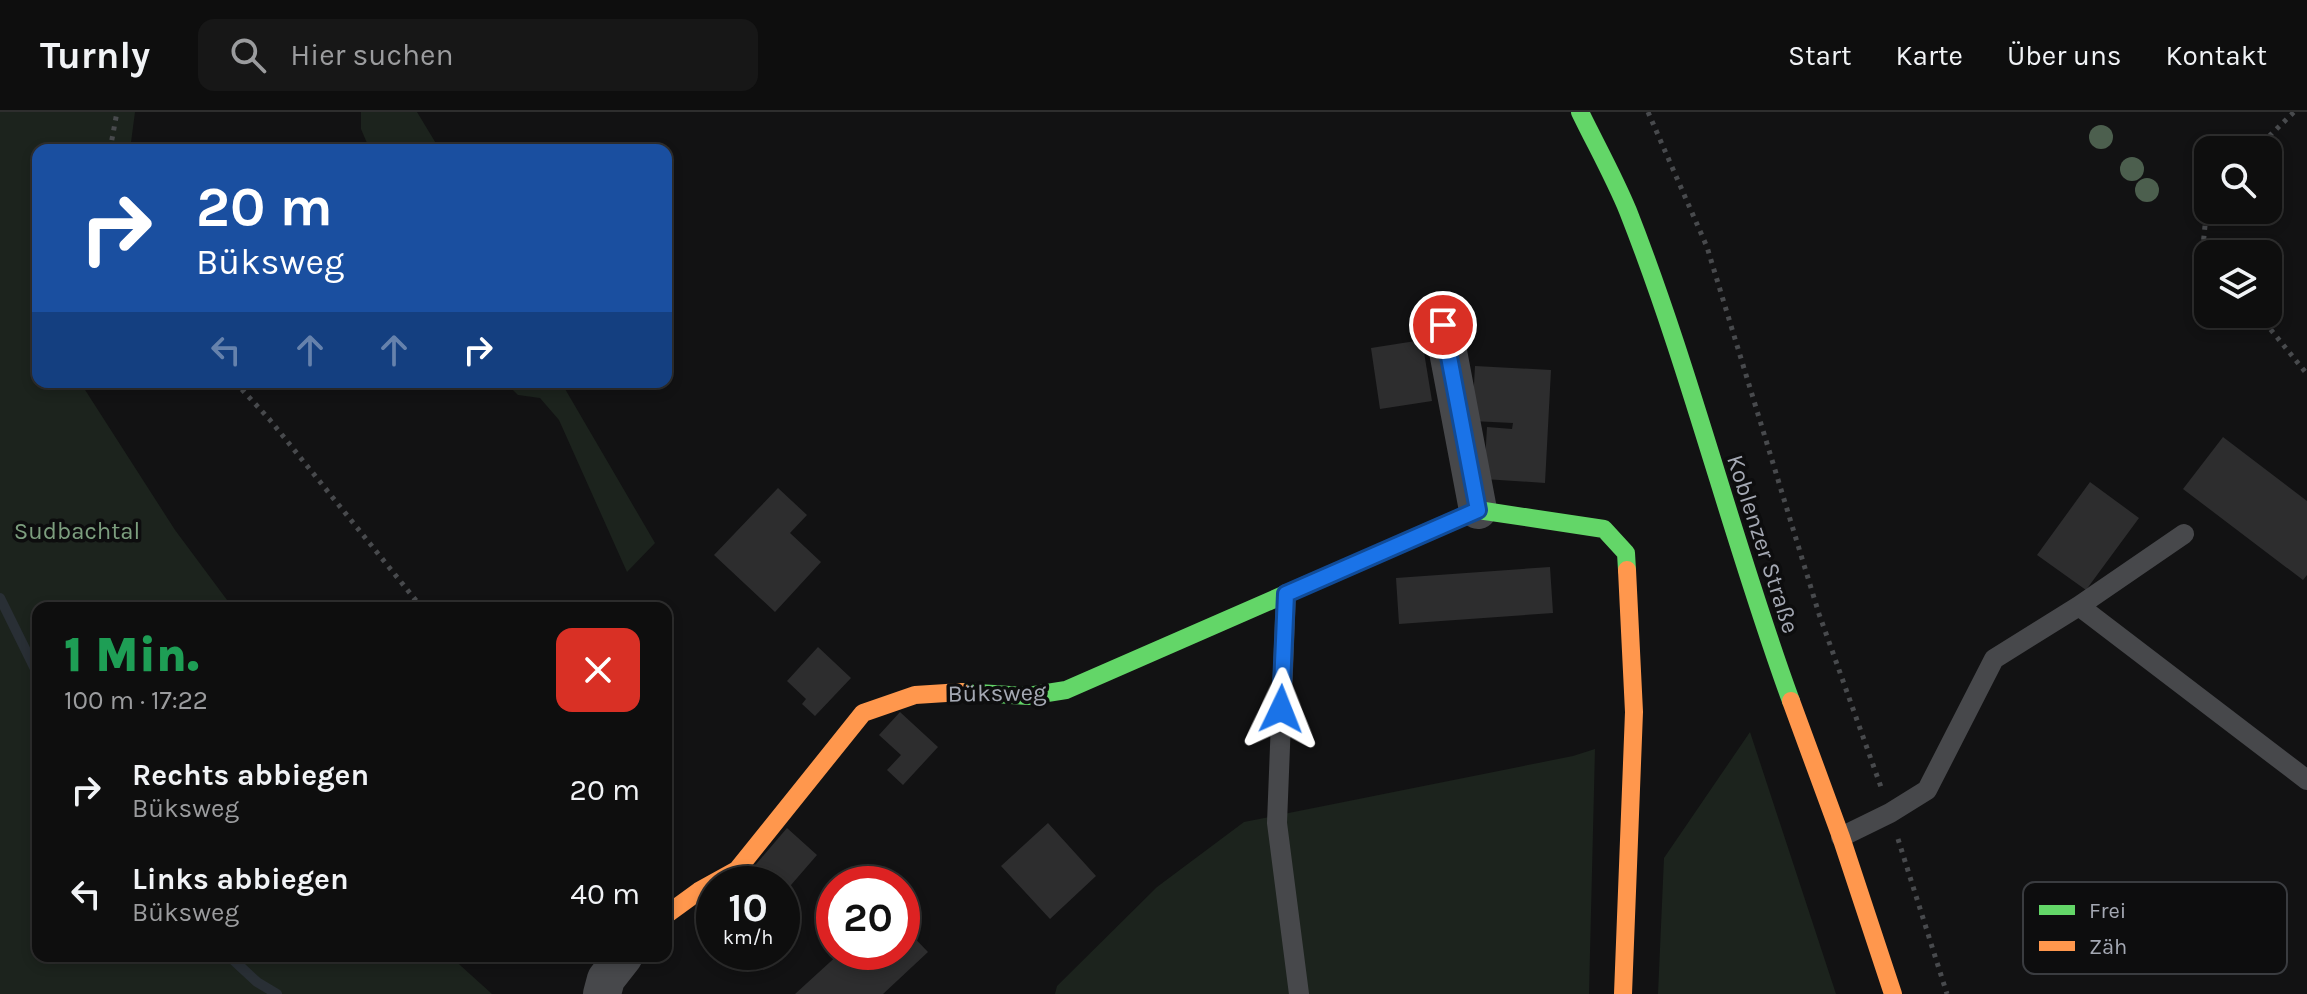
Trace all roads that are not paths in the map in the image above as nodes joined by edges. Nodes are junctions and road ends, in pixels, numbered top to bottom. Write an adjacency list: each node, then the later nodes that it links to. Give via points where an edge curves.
1 (1580, 112): 8 (street, Koblenzer Straße, via 1627,209 1762,622)
2 (1443, 325): 3 (street)
3 (1478, 510): 5 (street, Büksweg); 13 (street, via 1604,529 1626,553 1634,712)
4 (2184, 534): 6 (lane)
5 (1286, 594): 9 (street, Büksweg, via 1066,690 1028,696 915,695 863,713 737,870); 12 (lane, via 1277,823)
6 (2079, 606): 7 (lane); 8 (lane, via 1994,659 1927,790)
7 (2307, 780)
8 (1841, 837): 14 (street, Koblenzer Straße)
9 (672, 911)
10 (619, 962): 11 (street)
11 (602, 994)
12 (1299, 994)
13 (1623, 994)
14 (1893, 994)

